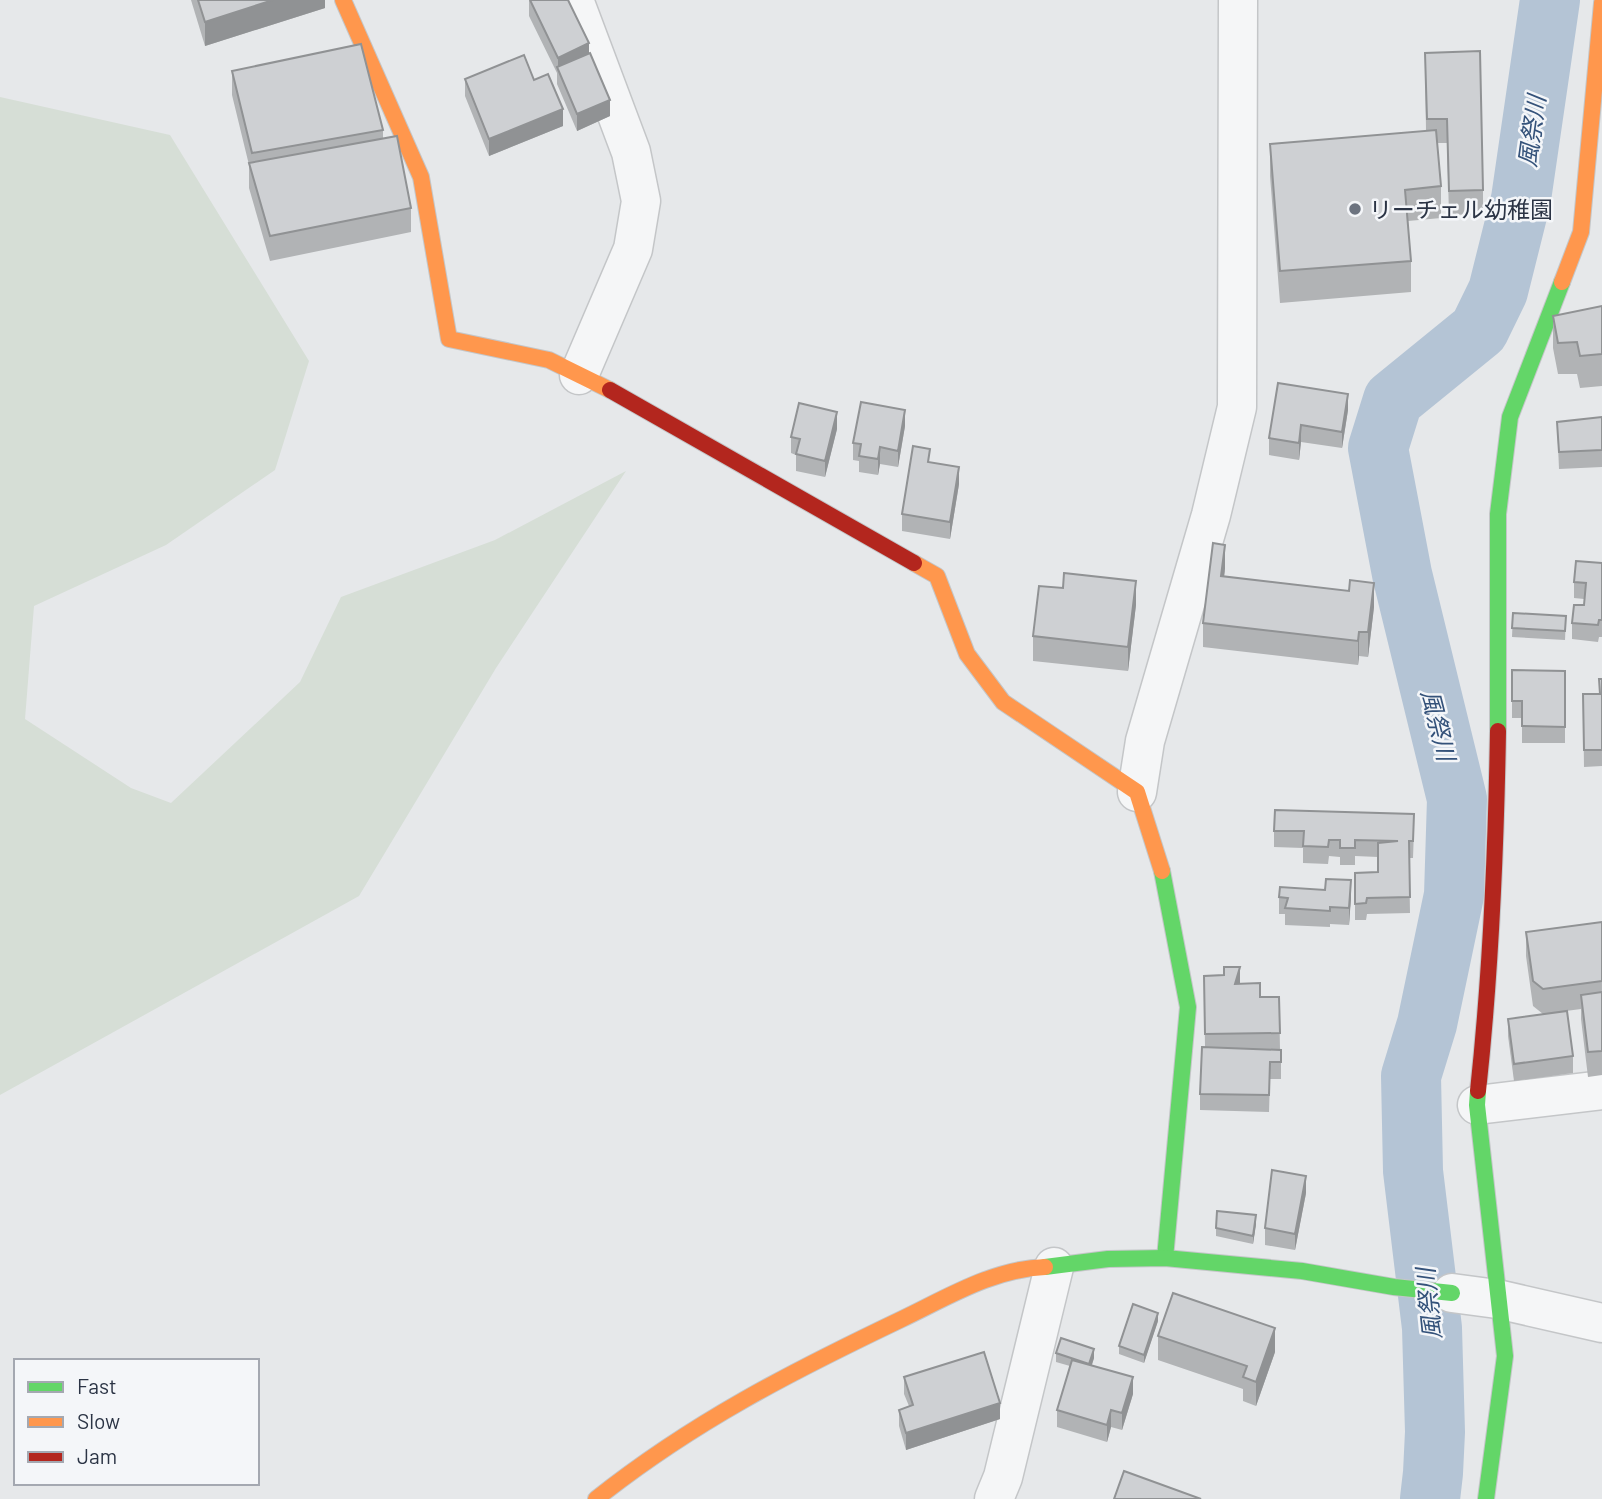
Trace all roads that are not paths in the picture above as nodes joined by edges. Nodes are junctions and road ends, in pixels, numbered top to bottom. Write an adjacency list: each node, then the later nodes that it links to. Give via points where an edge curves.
1 (343, 0): 6 (street, via 421,177 449,339 549,360)
2 (574, 0): 6 (street, via 631,152 641,201 633,249)
3 (1238, 0): 7 (street, via 1237,407 1204,540 1144,741)
4 (1602, 3): 5 (street)
5 (1592, 232): 9 (street, via 1510,417 1498,514 1500,661 1494,887)
6 (579, 375): 7 (street, via 937,576 967,654 1003,702)
7 (1137, 792): 10 (street, via 1166,885 1188,1007)
8 (1602, 1090): 9 (street)
9 (1477, 1105): 13 (street)
10 (1165, 1258): 11 (street, via 1108,1259); 12 (street, via 1302,1271)
11 (1054, 1267): 15 (street, via 987,1278 753,1391 628,1472); 16 (street)
12 (1452, 1293): 13 (street)
13 (1497, 1299): 14 (street); 17 (street, via 1505,1356)
14 (1602, 1323)
15 (596, 1499)
16 (994, 1499)
17 (1486, 1499)

